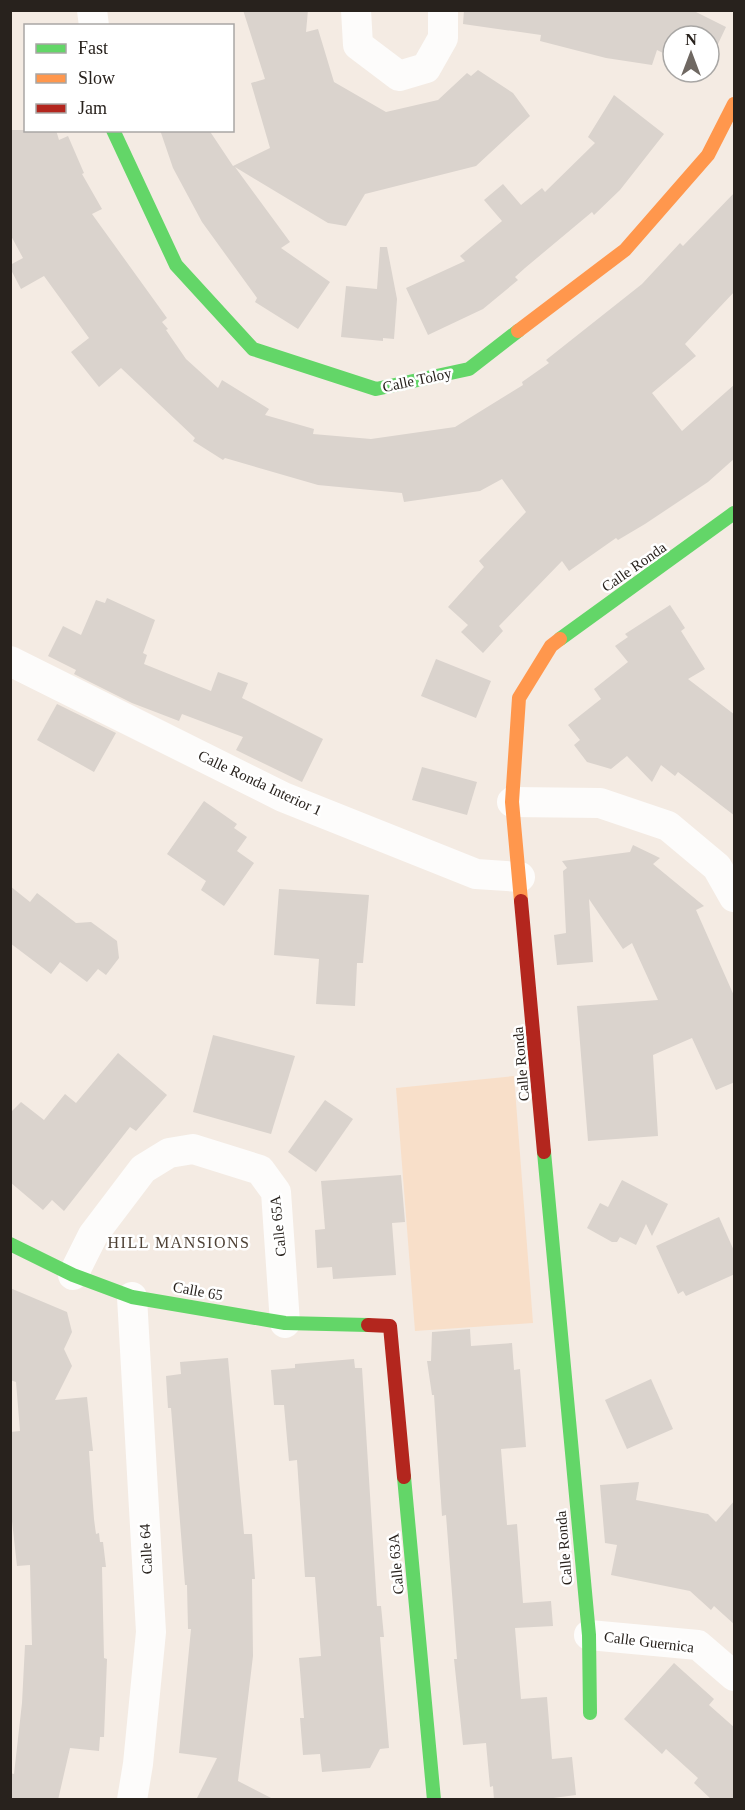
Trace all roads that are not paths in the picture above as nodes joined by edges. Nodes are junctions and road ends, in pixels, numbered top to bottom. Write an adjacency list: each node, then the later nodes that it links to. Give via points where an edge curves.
1 (356, 10): 2 (street, via 358,45 399,76 426,68 444,38)
2 (443, 10)
3 (735, 104): 4 (street, Calle Toloy, via 708,155 625,250 469,369 376,389 253,349 176,265)
4 (114, 132)
5 (735, 513): 7 (street, Calle Ronda, via 551,646 519,698)
6 (10, 661): 8 (street, Calle Ronda Interior 1, via 284,797 476,874)
7 (512, 802): 8 (street, Calle Ronda); 9 (street, via 600,803 668,826 717,867)
8 (520, 877): 15 (street, Calle Ronda)
9 (735, 897)
10 (10, 1244): 11 (street, Calle 65)
11 (73, 1275): 12 (street, Calle 65); 13 (street, Calle 65A, via 93,1235 143,1169 169,1153 194,1149 260,1170 276,1192)
12 (132, 1297): 13 (street, Calle 65); 18 (street, Calle 64, via 151,1632)
13 (285, 1323): 14 (street, Calle 65)
14 (390, 1326): 19 (street, Calle 63A)
15 (589, 1635): 16 (street, Calle Guernica, via 698,1645); 17 (street, Calle Ronda)
16 (735, 1676)
17 (590, 1713)
18 (132, 1800)
19 (434, 1800)

